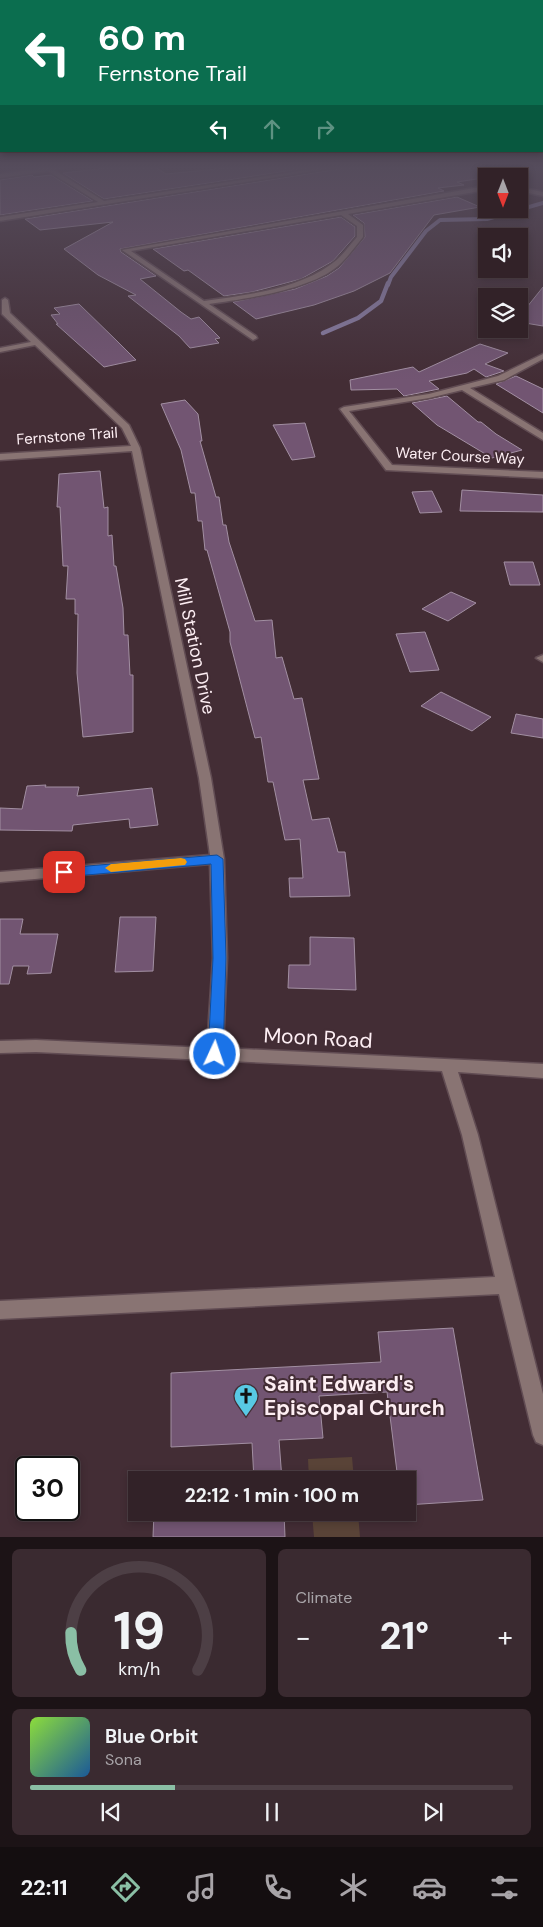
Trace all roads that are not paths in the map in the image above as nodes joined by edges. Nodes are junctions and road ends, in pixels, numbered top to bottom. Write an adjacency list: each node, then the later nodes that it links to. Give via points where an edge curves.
1 (197, 238): 4 (street, via 125,250)
2 (359, 238): 4 (street, via 334,266 308,279 244,297)
3 (6, 300): 6 (street, Mill Station Drive, via 6,314)
4 (203, 304): 5 (street)
5 (253, 338)
6 (36, 344): 7 (street); 11 (street, Mill Station Drive, via 126,427)
7 (0, 350)
8 (543, 356): 9 (street, Water Course Way, via 501,378)
9 (463, 387): 10 (street, Water Course Way); 13 (street, Water Course Way, via 429,396 344,409 389,468)
10 (543, 437)
11 (136, 448): 12 (street, Fernstone Trail); 14 (street, Mill Station Drive, via 205,778)
12 (0, 457)
13 (543, 475)
14 (217, 859): 15 (street); 17 (street, Mill Station Drive, via 220,958)
15 (0, 877)
16 (0, 1047): 17 (street, Moon Road)
17 (215, 1054): 18 (street, Moon Road)
18 (448, 1065): 19 (street, Moon Road); 20 (street, via 470,1135)
19 (543, 1071)
20 (506, 1285): 21 (street); 22 (street)
21 (0, 1310)
22 (543, 1435)

